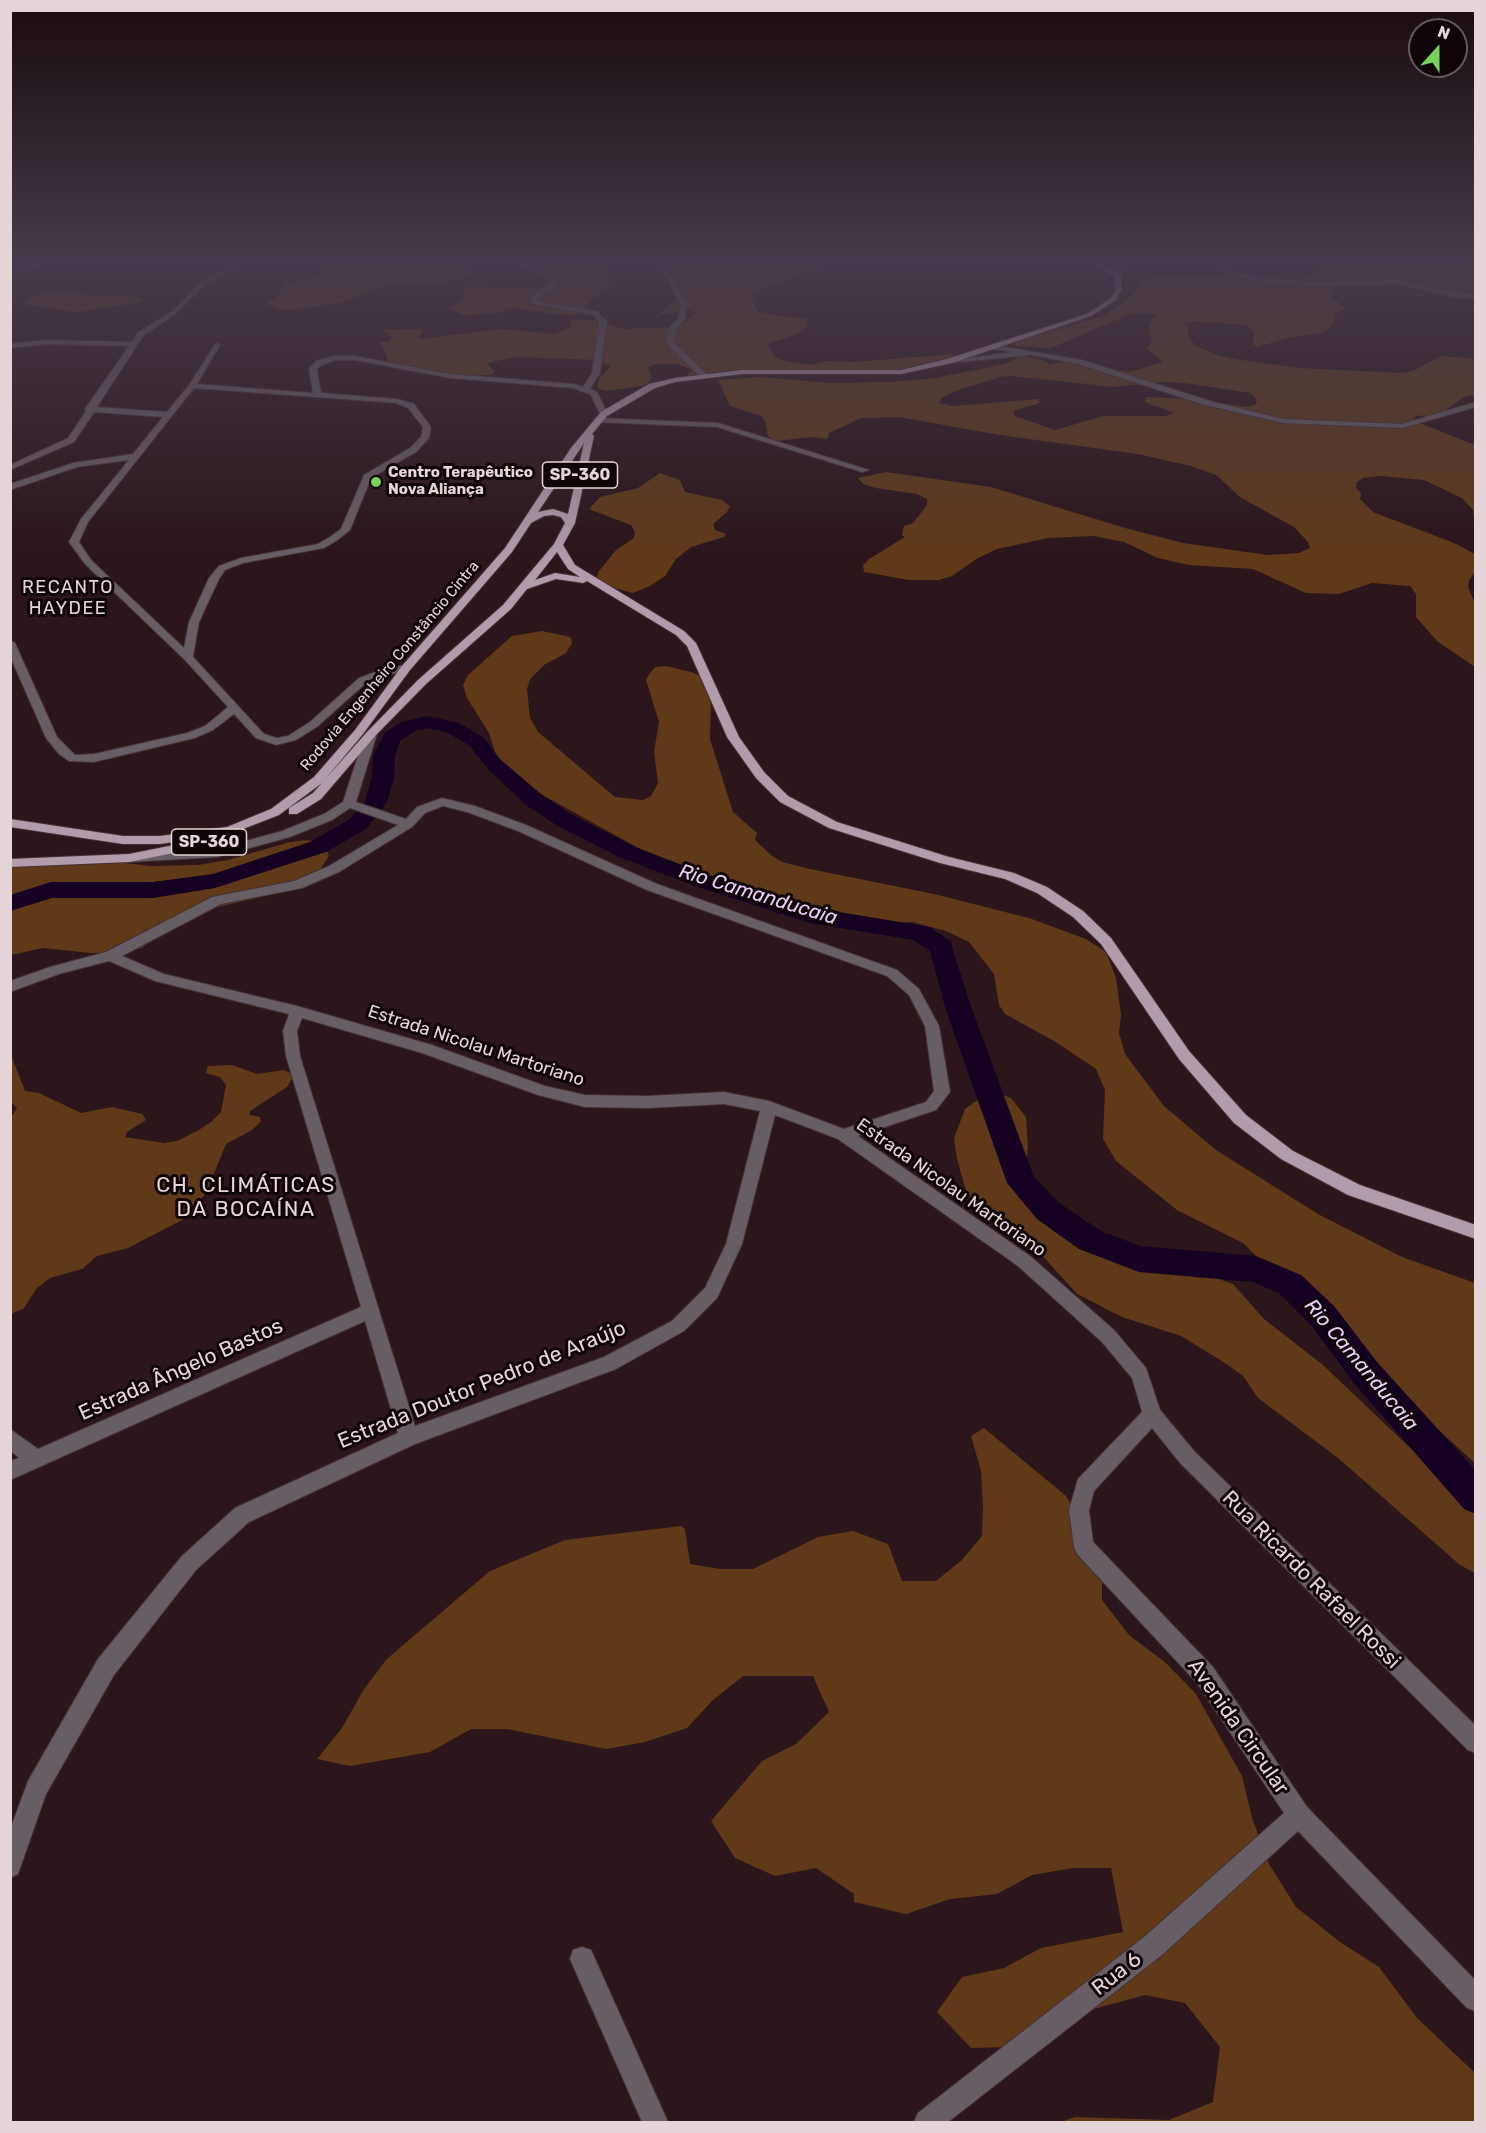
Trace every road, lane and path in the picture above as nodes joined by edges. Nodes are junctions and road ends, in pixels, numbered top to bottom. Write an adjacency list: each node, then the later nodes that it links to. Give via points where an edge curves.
1 (123, 360): 16 (street)
2 (207, 360): 12 (street)
3 (329, 360): 14 (street, via 313,369)
4 (363, 360): 13 (street, via 450,376)
5 (598, 360): 13 (street, via 596,373)
6 (687, 360): 11 (street)
7 (954, 360): 10 (main road, Rodovia Engenheiro Constâncio Cintra / SP-360)
8 (964, 360): 10 (street)
9 (1066, 360): 15 (street, via 1208,403 1283,421 1402,426)
10 (949, 361): 11 (main road, Rodovia Engenheiro Constâncio Cintra / SP-360, via 893,373)
11 (703, 375): 18 (main road, Rodovia Engenheiro Constâncio Cintra / SP-360, via 652,386)
12 (192, 386): 14 (street); 17 (street)
13 (586, 389): 18 (street, via 594,394)
14 (317, 394): 29 (street, via 397,401 411,406 427,427 425,438 413,450 367,477 345,530 333,539 313,548 222,568 194,622)
15 (1476, 404)
16 (88, 409): 17 (street); 20 (street, via 68,442)
17 (170, 414): 19 (street)
18 (598, 420): 21 (street, via 718,425); 23 (main road, Rodovia Engenheiro Constâncio Cintra / SP-360); 24 (main road, Rodovia Engenheiro Constâncio Cintra / SP-360, via 585,451)
19 (137, 456): 22 (street, via 76,465); 29 (street, via 84,521 74,542 88,562)
20 (10, 468)
21 (865, 470)
22 (10, 487)
23 (529, 521): 24 (main road, via 553,512 564,515); 30 (main road, Rodovia Engenheiro Constâncio Cintra / SP-360, via 509,550)
24 (570, 523): 25 (main road, Rodovia Engenheiro Constâncio Cintra / SP-360)
25 (558, 545): 26 (main road, via 572,567); 27 (main road, Rodovia Engenheiro Constâncio Cintra / SP-360)
26 (598, 584): 27 (main road, via 574,576 555,576); 45 (main road, via 680,633 692,645 733,737 760,775 784,798 833,825 1009,876 1042,890 1078,914 1106,941 1184,1055 1240,1119 1287,1155 1354,1190)
27 (524, 587): 32 (main road, Rodovia Engenheiro Constâncio Cintra / SP-360)
28 (10, 643): 31 (street, via 52,738 74,759 191,736 209,728)
29 (188, 657): 31 (street)
30 (406, 668): 31 (street, via 363,680 314,724 292,738 276,742 260,736); 36 (main road, Rodovia Engenheiro Constâncio Cintra / SP-360, via 318,780 275,812 230,830 188,838 123,840)
31 (234, 708)
32 (371, 734): 33 (street); 38 (main road, Rodovia Engenheiro Constâncio Cintra / SP-360, via 317,796 289,814 227,837)
33 (355, 806): 34 (street); 38 (street, via 286,834 217,853)
34 (402, 822): 40 (street, via 334,868 297,885 217,900); 44 (street, via 442,802 471,809 652,887 892,973 915,992 932,1026 942,1092 931,1107)
35 (10, 823): 36 (main road, Rodovia Engenheiro Constâncio Cintra / SP-360)
36 (54, 828): 37 (main road)
37 (10, 832)
38 (129, 858): 39 (main road, Rodovia Engenheiro Constâncio Cintra / SP-360)
39 (10, 861)
40 (110, 956): 41 (street); 42 (street, Estrada Nicolau Martoriano, via 160,978)
41 (10, 987)
42 (297, 1011): 43 (street, Estrada Nicolau Martoriano, via 585,1101 724,1098); 46 (street, via 290,1031 293,1056)
43 (769, 1107): 44 (street, Estrada Nicolau Martoriano); 48 (street, Estrada Doutor Pedro de Araújo, via 735,1244 711,1293 678,1326 610,1362)
44 (844, 1135): 47 (street, Estrada Nicolau Martoriano, via 1024,1261 1108,1336 1140,1374)
45 (1476, 1232)
46 (370, 1311): 48 (street); 50 (street, Estrada Ângelo Bastos)
47 (1152, 1414): 52 (street, Rua Ricardo Rafael Rossi, via 1186,1457); 53 (street, Avenida Circular, via 1085,1486 1078,1510 1084,1547 1205,1675)
48 (409, 1437): 54 (street, Estrada Doutor Pedro de Araújo, via 242,1515 189,1563 106,1667 36,1789)
49 (10, 1438): 50 (street)
50 (36, 1460): 51 (street, Estrada Ângelo Bastos)
51 (10, 1471)
52 (1476, 1742)
53 (1299, 1815): 56 (street, Avenida Circular); 58 (street, Rua 6, via 1153,1946)
54 (10, 1866)
55 (582, 1959): 57 (street)
56 (1476, 1999)
57 (655, 2122)
58 (927, 2122)

